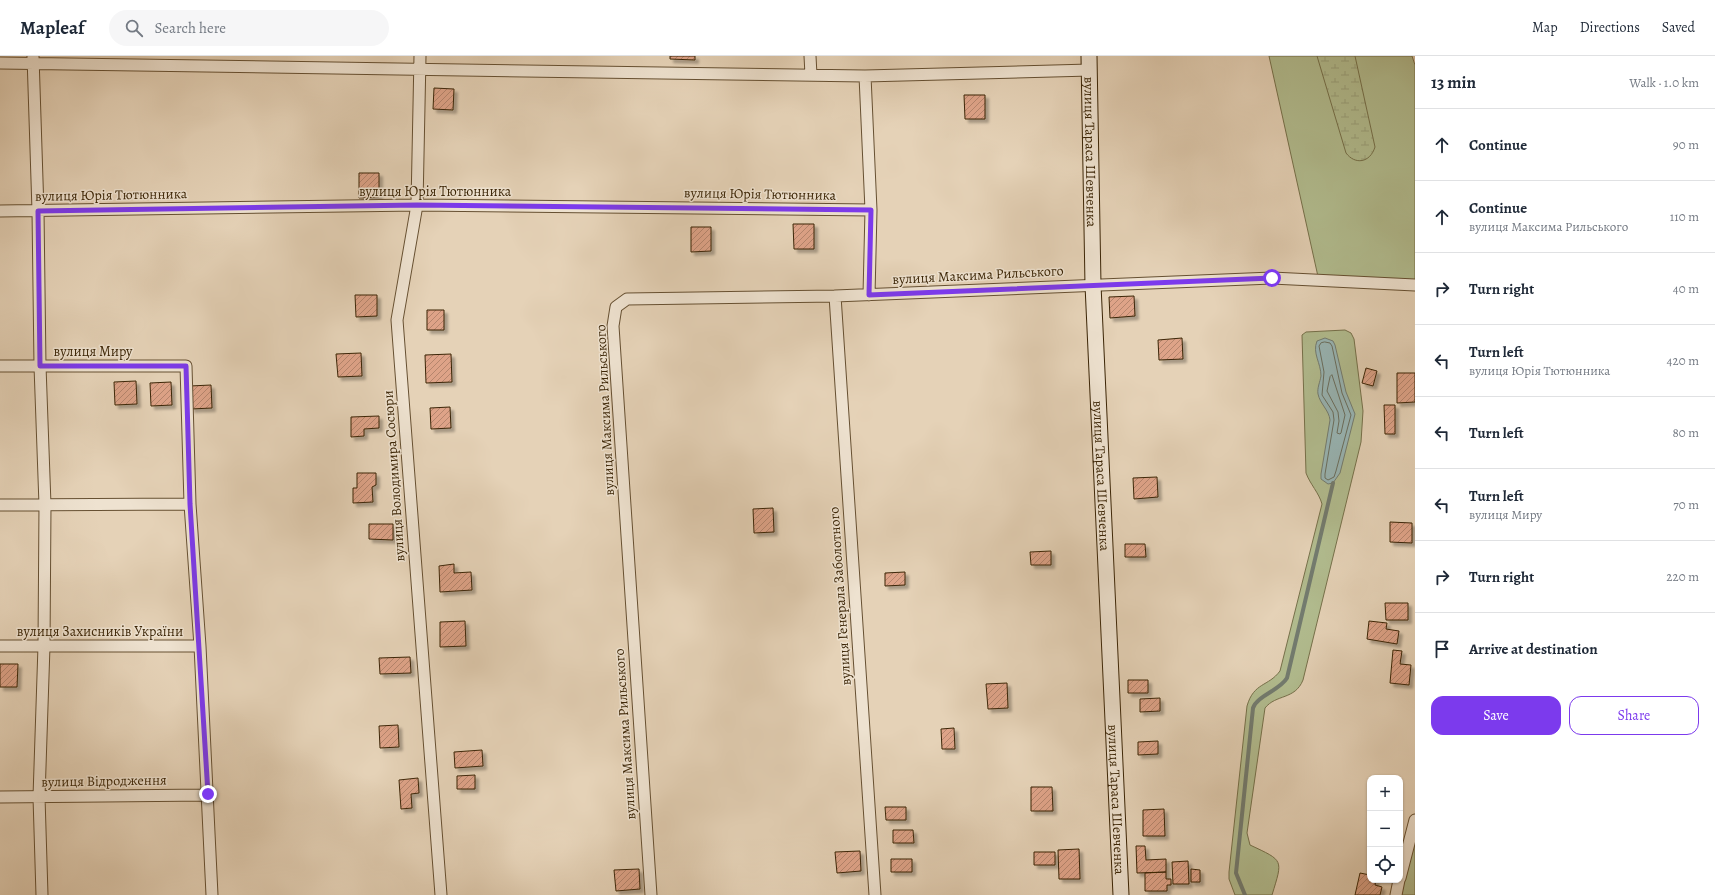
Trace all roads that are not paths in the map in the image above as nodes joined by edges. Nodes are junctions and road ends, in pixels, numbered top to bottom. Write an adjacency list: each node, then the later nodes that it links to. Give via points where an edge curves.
1 (420, 56): 6 (street, вулиця Володимира Сосюри)
2 (810, 56): 7 (street)
3 (33, 60): 4 (street); 6 (street); 11 (street)
4 (0, 63)
5 (1089, 63): 8 (street); 13 (street, вулиця Тараса Шевченка)
6 (420, 70): 7 (street); 9 (street, вулиця Володимира Сосюри)
7 (811, 75): 8 (street)
8 (865, 76): 10 (street)
9 (417, 205): 10 (street, вулиця Юрія Тютюнника); 11 (street, вулиця Юрія Тютюнника); 33 (street, вулиця Володимира Сосюри, via 397,320)
10 (871, 210): 15 (street)
11 (38, 211): 12 (street, вулиця Юрія Тютюнника); 18 (street)
12 (0, 212)
13 (1093, 285): 14 (street, вулиця Максима Рильського, via 1272,278); 15 (street, вулиця Максима Рильського); 36 (street, вулиця Тараса Шевченка)
14 (1415, 285)
15 (869, 295): 16 (street, вулиця Максима Рильського)
16 (835, 296): 34 (street, вулиця Максима Рильського, via 627,299 616,307 613,326); 35 (street, вулиця Генерала Заболотного)
17 (0, 366): 18 (street, вулиця Миру)
18 (40, 366): 19 (street, вулиця Миру, via 186,366); 21 (street)
19 (190, 504): 21 (street); 24 (street)
20 (0, 505): 21 (street)
21 (45, 505): 23 (street)
22 (0, 646): 23 (street, вулиця Захисників України)
23 (44, 646): 24 (street, вулиця Захисників України); 27 (street)
24 (200, 646): 25 (street)
25 (208, 794): 27 (street, вулиця Відродження); 32 (street)
26 (0, 797): 27 (street, вулиця Відродження)
27 (39, 797): 31 (street)
28 (1415, 820): 29 (street)
29 (1403, 867)
30 (1399, 883): 37 (street)
31 (42, 895)
32 (212, 895)
33 (441, 895)
34 (651, 895)
35 (875, 895)
36 (1121, 895)
37 (1396, 895)

